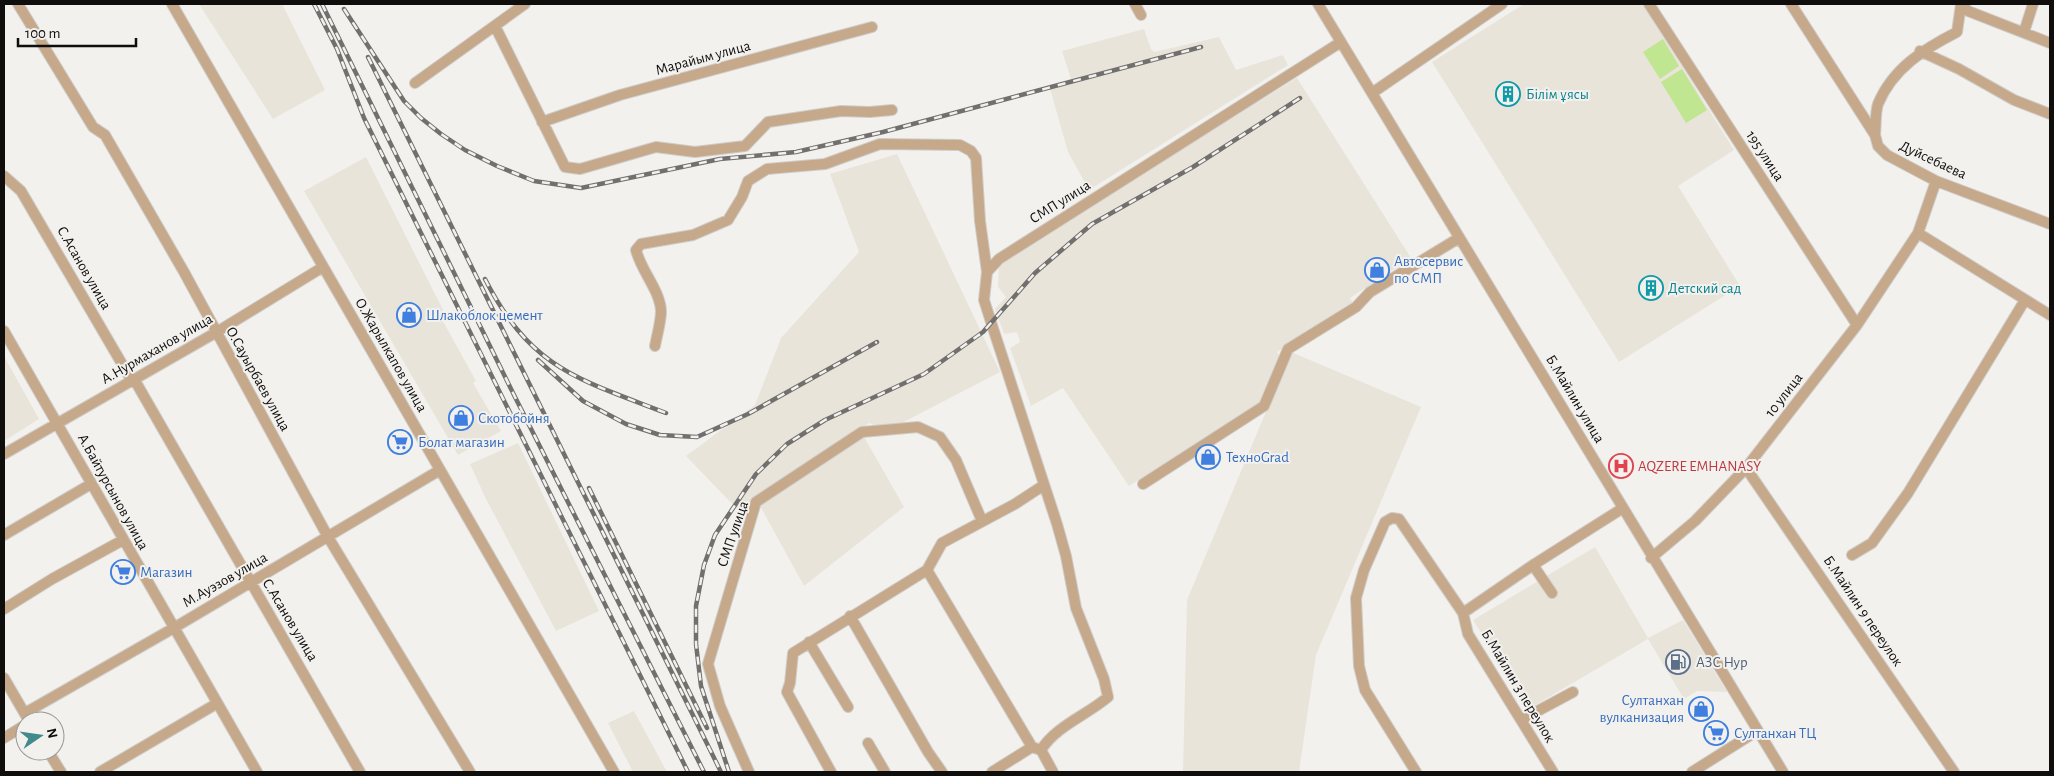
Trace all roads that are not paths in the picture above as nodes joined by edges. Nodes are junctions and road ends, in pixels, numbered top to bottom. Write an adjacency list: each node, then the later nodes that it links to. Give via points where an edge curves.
1 (18, 4): 35 (street, О.Сауырбаев улица, via 94,127 105,135)
2 (172, 4): 29 (street, О.Жарылкапов улица)
3 (525, 4): 12 (street)
4 (1136, 4): 11 (street)
5 (1318, 4): 15 (street, Б.Майлин улица)
6 (1502, 4): 19 (street)
7 (1648, 4): 33 (street, 195 улица)
8 (1791, 4): 23 (street, Дуйсебаева)
9 (1961, 4): 14 (street, via 1968,11); 17 (street, via 1957,32)
10 (2033, 4): 14 (street)
11 (1141, 15)
12 (495, 26): 18 (street); 22 (street)
13 (872, 27): 22 (street, Марайым улица, via 620,95)
14 (2024, 32): 16 (street)
15 (1341, 42): 19 (street, Б.Майлин улица); 30 (street, СМП улица, via 998,259)
16 (2050, 43)
17 (1920, 51): 21 (street, via 2014,100); 23 (street, via 1894,77 1878,105)
18 (416, 83)
19 (1372, 93): 28 (street, Б.Майлин улица)
20 (892, 110): 22 (street, via 841,110 768,122 745,146 695,152 656,147 580,169 565,167)
21 (2050, 114)
22 (542, 122)
23 (1875, 135): 25 (street, Дуйсебаева, via 1878,146 1887,155)
24 (4, 176): 37 (street, С.Асанов улица, via 21,191)
25 (1936, 181): 26 (street, Дуйсебаева); 27 (street, 10 улица)
26 (2050, 224)
27 (1918, 233): 31 (street); 33 (street, 10 улица)
28 (1459, 238): 43 (street, via 1370,292 1356,307 1288,349 1264,406); 45 (street, Б.Майлин улица)
29 (323, 267): 35 (street, А.Нурмаханов улица); 41 (street, О.Жарылкапов улица)
30 (987, 272): 36 (street, via 976,158 960,145 880,144 825,164 767,169 748,181 728,220 694,235 641,244 636,250 661,311); 44 (street, via 984,300)
31 (2025, 300): 32 (street); 50 (street, via 1908,493 1872,543)
32 (2050, 315)
33 (1857, 325): 40 (street, 10 улица)
34 (4, 331): 38 (street, А.Байтурсынов улица)
35 (216, 333): 37 (street, А.Нурмаханов улица); 48 (street, О.Сауырбаев улица)
36 (655, 346)
37 (133, 380): 38 (street, А.Нурмаханов улица); 54 (street, С.Асанов улица)
38 (57, 422): 39 (street, А.Нурмаханов улица); 42 (street, А.Байтурсынов улица)
39 (4, 454)
40 (1746, 468): 51 (street, 10 улица, via 1695,521); 90 (street, Б.Майлин 9 переулок)
41 (440, 470): 48 (street, М.Ауэзов улица); 79 (street, О.Жарылкапов улица)
42 (91, 484): 47 (street); 49 (street, А.Байтурсынов улица)
43 (1143, 484)
44 (1044, 485): 46 (street); 72 (street, via 1066,556 1076,608 1108,697)
45 (1623, 508): 51 (street, Б.Майлин улица); 52 (street)
46 (982, 521): 53 (street, via 942,542); 80 (street, СМП улица, via 956,460 940,437 918,427 862,432 756,502 708,664 720,706)
47 (4, 535)
48 (328, 537): 54 (street, М.Ауэзов улица); 78 (street, О.Сауырбаев улица)
49 (123, 540): 56 (street); 59 (street, А.Байтурсынов улица)
50 (1852, 555)
51 (1652, 558): 69 (street, Б.Майлин улица)
52 (1533, 565): 55 (street); 57 (street)
53 (926, 570): 58 (street); 72 (street)
54 (250, 583): 59 (street, М.Ауэзов улица); 77 (street, С.Асанов улица)
55 (1552, 593)
56 (4, 609)
57 (1463, 613): 67 (street, Б.Майлин 3 переулок, via 1468,634); 86 (street, Б.Майлин 3 переулок, via 1399,519 1385,522 1364,570 1356,598 1359,666 1365,690)
58 (850, 616): 60 (street); 83 (street)
59 (172, 629): 63 (street, А.Байтурсынов улица); 66 (street, М.Ауэзов улица)
60 (809, 642): 64 (street); 81 (street, via 792,653 787,692)
61 (4, 678): 65 (street)
62 (1573, 692): 67 (street)
63 (216, 704): 75 (street); 76 (street, А.Байтурсынов улица)
64 (848, 707)
65 (23, 711)
66 (37, 711)
67 (1521, 720): 87 (street, Б.Майлин 3 переулок)
68 (15, 731): 70 (street)
69 (1757, 731): 88 (street); 89 (street, Б.Майлин улица)
70 (4, 738)
71 (868, 743): 82 (street)
72 (1037, 749): 84 (street); 85 (street)
73 (54, 761): 74 (street)
74 (61, 772)
75 (100, 772)
76 (257, 772)
77 (360, 772)
78 (470, 772)
79 (614, 772)
80 (749, 772)
81 (831, 772)
82 (884, 772)
83 (942, 772)
84 (992, 772)
85 (1053, 772)
86 (1416, 772)
87 (1553, 772)
88 (1692, 772)
89 (1783, 772)
90 (1954, 772)

